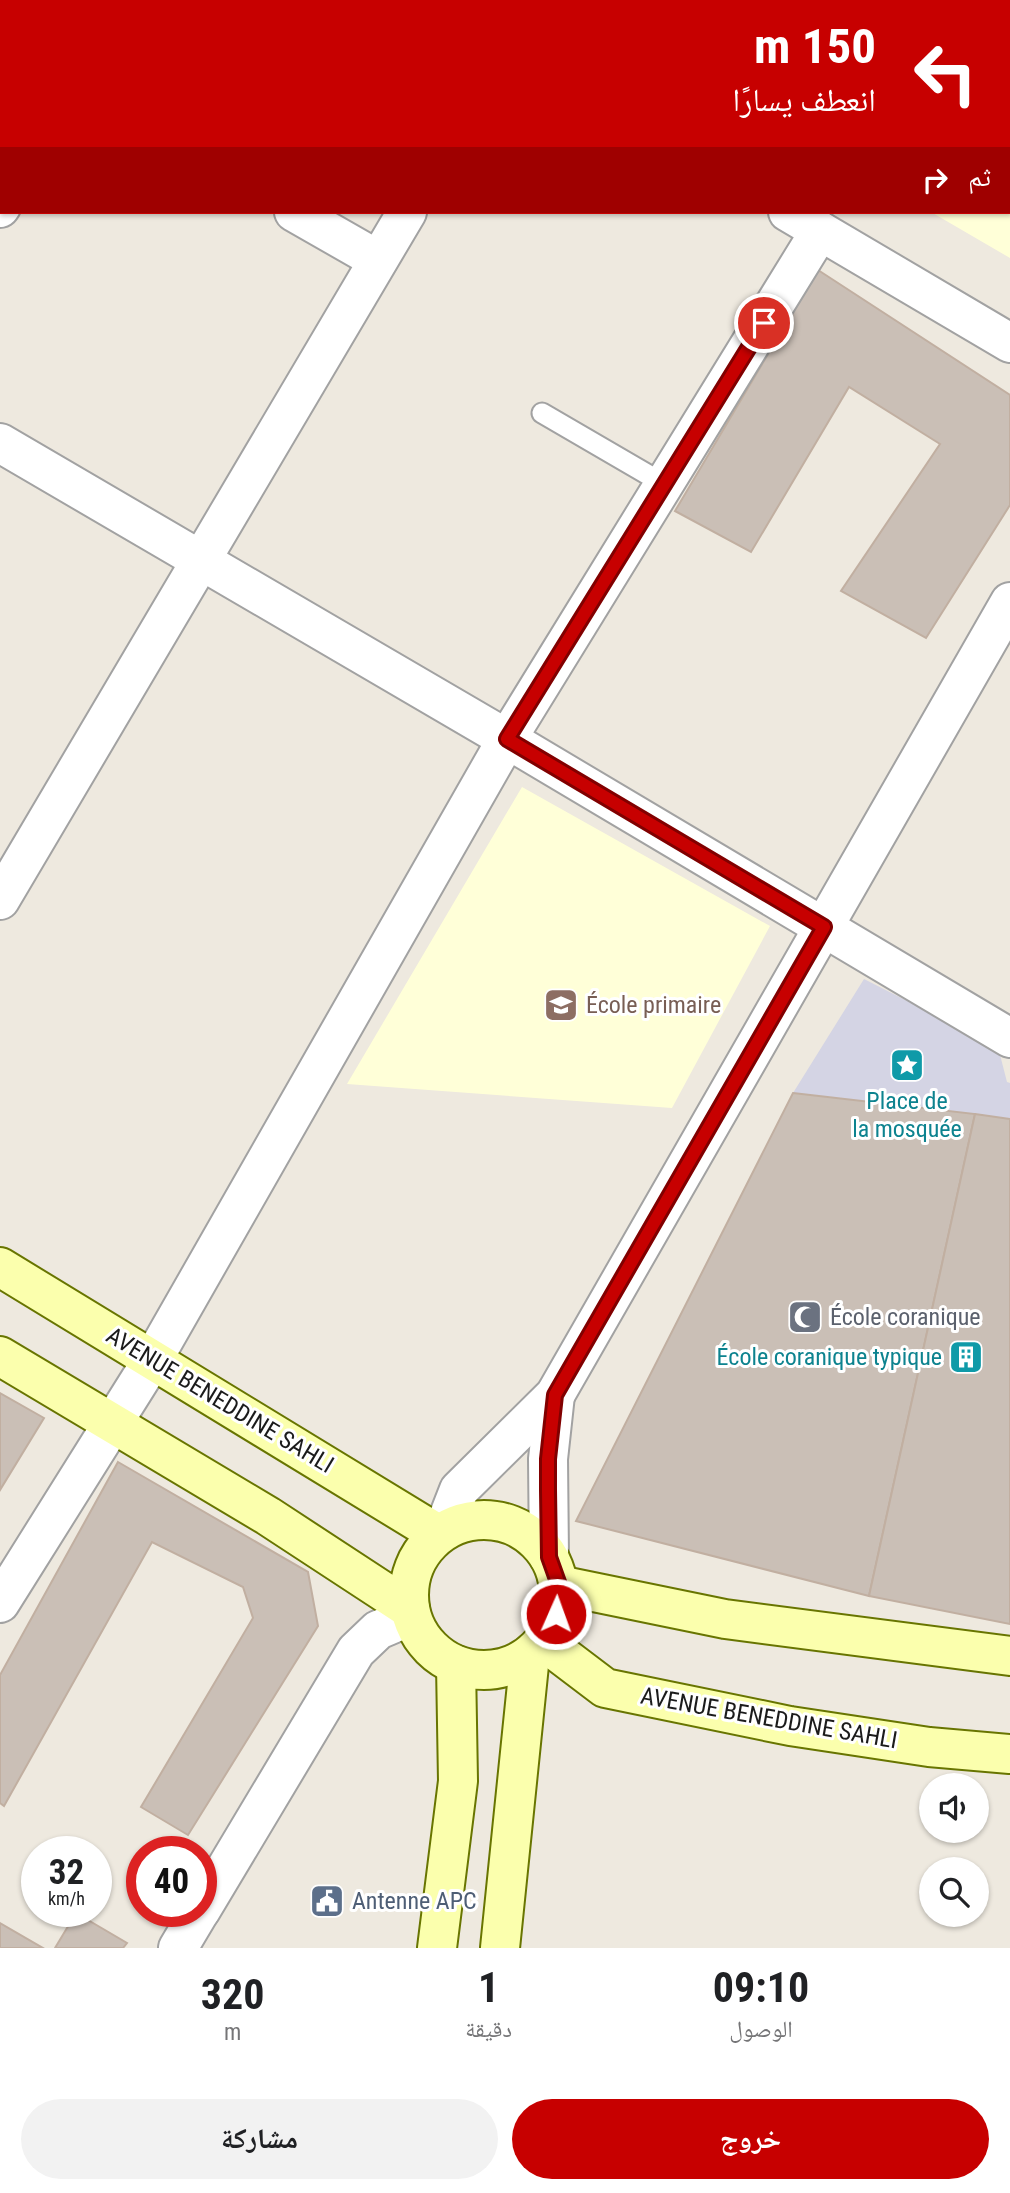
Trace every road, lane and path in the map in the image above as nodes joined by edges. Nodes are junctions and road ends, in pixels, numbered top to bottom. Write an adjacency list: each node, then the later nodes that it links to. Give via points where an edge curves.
1 (298, 214): 4 (street)
2 (406, 214): 4 (street)
3 (804, 221): 5 (street); 8 (street)
4 (378, 260): 9 (street)
5 (1010, 343)
6 (542, 413): 8 (lane)
7 (0, 443): 9 (street)
8 (664, 484): 11 (street)
9 (202, 559): 11 (street); 12 (street)
10 (1008, 611): 13 (street)
11 (507, 739): 13 (street); 17 (street)
12 (0, 900)
13 (824, 927): 14 (street); 18 (street)
14 (1010, 1038)
15 (0, 1267): 17 (street, AVENUE BENEDDINE SAHLI)
16 (0, 1356): 19 (street)
17 (153, 1359): 19 (street); 20 (street, AVENUE BENEDDINE SAHLI)
18 (555, 1395): 20 (street, via 459,1490); 21 (street, via 548,1459)
19 (111, 1424): 22 (street); 23 (street, via 303,1538)
20 (445, 1530): 21 (street, via 470,1521 506,1523 538,1542); 23 (street, via 426,1545 417,1560 408,1592)
21 (554, 1571): 24 (street, via 559,1600 556,1614); 25 (street, via 725,1619)
22 (0, 1604)
23 (410, 1612): 26 (street, via 428,1646); 28 (street, via 378,1630 356,1651)
24 (536, 1648): 26 (street, via 513,1664 494,1669); 27 (street, AVENUE BENEDDINE SAHLI, via 605,1688 790,1726); 32 (street)
25 (1010, 1656)
26 (456, 1665): 31 (street, via 458,1781)
27 (1010, 1754)
28 (217, 1883)
29 (191, 1927): 30 (street)
30 (178, 1948)
31 (438, 1948)
32 (500, 1948)

